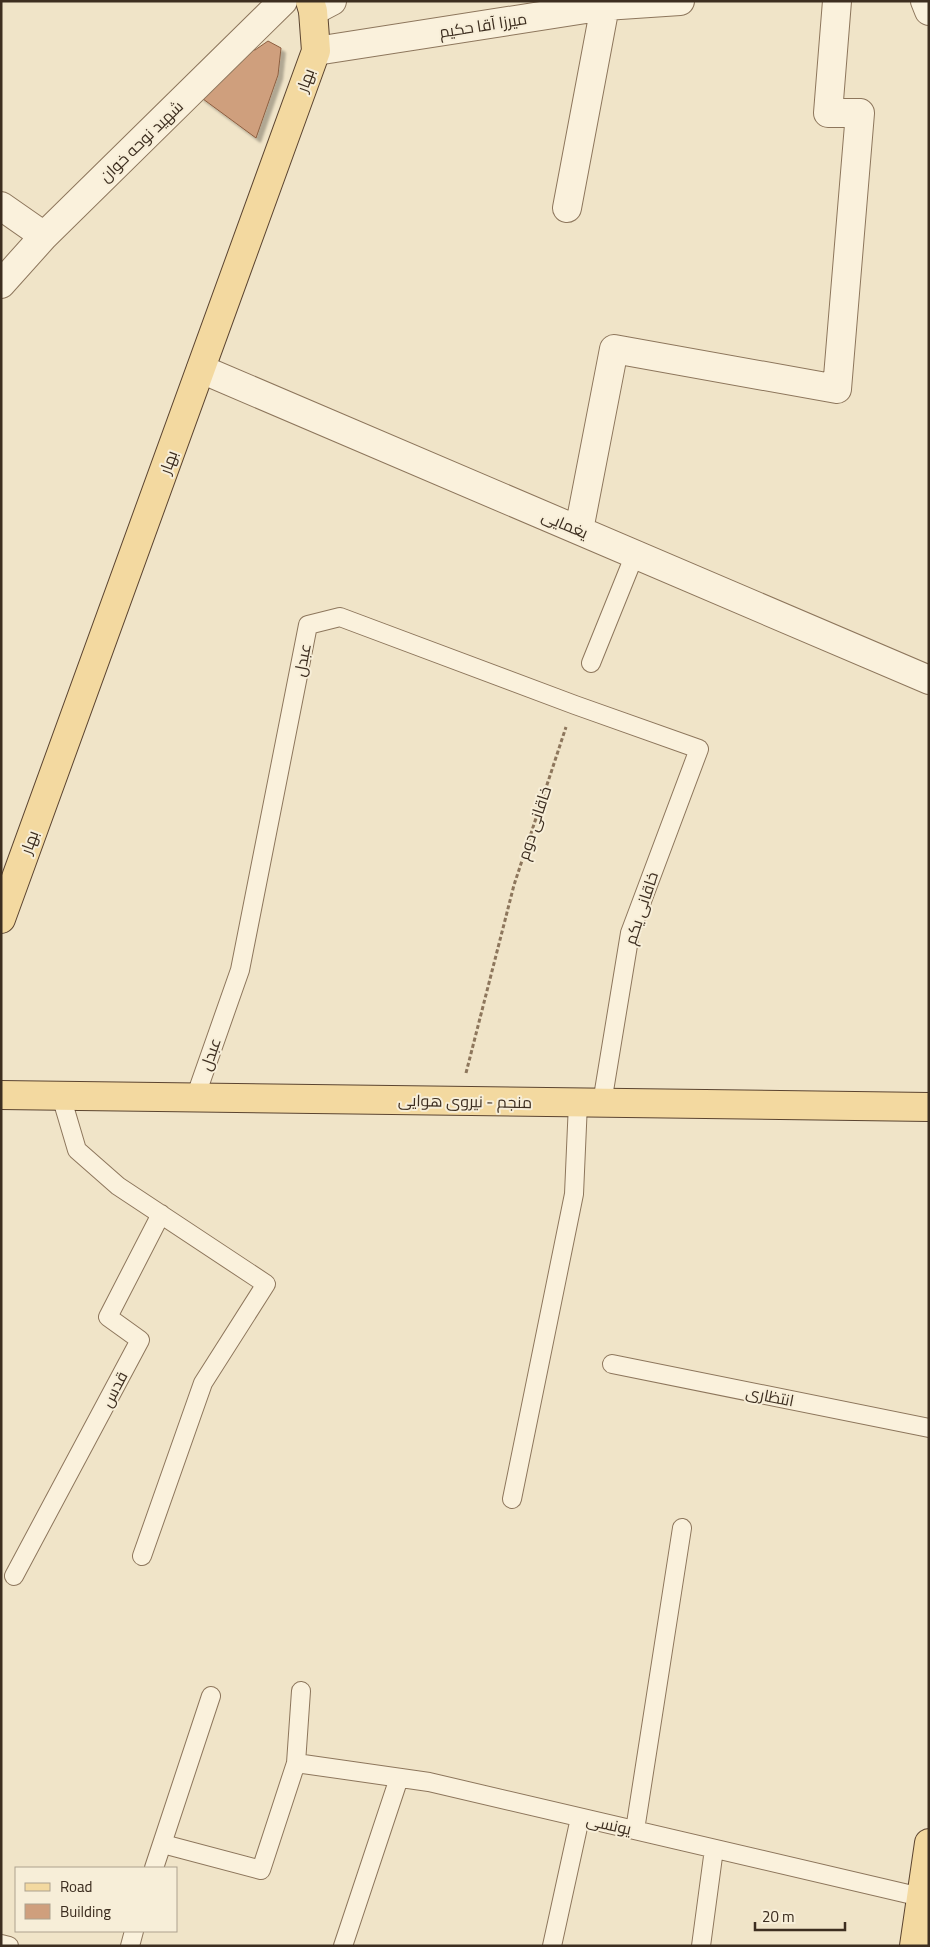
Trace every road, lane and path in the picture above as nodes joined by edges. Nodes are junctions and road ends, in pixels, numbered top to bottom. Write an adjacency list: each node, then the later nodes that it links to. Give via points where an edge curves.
1 (283, 1): 11 (street, شهید نوحه خوان)
2 (680, 1): 6 (street, میرزا آقا حکیم)
3 (837, 1): 14 (street, via 828,113 860,113 837,390 614,349)
4 (925, 1): 7 (street)
5 (318, 4): 8 (main road, بهار)
6 (605, 6): 8 (street, میرزا آقا حکیم); 10 (street)
7 (929, 11)
8 (316, 50): 13 (main road, بهار)
9 (1, 206): 11 (street)
10 (567, 208)
11 (44, 236): 12 (street, شهید نوحه خوان)
12 (1, 284)
13 (201, 369): 14 (street, یغمایی); 20 (main road, بهار)
14 (579, 530): 15 (street, یغمایی)
15 (635, 554): 16 (lane); 17 (street, یغمایی)
16 (591, 663)
17 (929, 680)
18 (575, 705): 19 (lane, عبدل); 23 (lane, عبدل, via 340,617 308,625 240,970); 24 (path, خاقانی دوم, via 559,744 514,885)
19 (699, 749): 25 (lane, خاقانی یکم, via 630,933)
20 (1, 919)
21 (1, 1095): 22 (main road, منجم - نیروی هوایی)
22 (61, 1096): 23 (main road, منجم - نیروی هوایی); 27 (lane, via 78,1150 118,1186)
23 (195, 1098): 24 (main road, منجم - نیروی هوایی)
24 (459, 1101): 25 (main road, منجم - نیروی هوایی)
25 (590, 1103): 26 (main road, منجم - نیروی هوایی); 30 (lane, خاقانی یکم)
26 (929, 1107)
27 (161, 1214): 32 (lane, via 266,1284 203,1383); 33 (lane, قدس, via 108,1317 140,1340)
28 (612, 1364): 29 (lane, انتظاری)
29 (929, 1428)
30 (512, 1498)
31 (682, 1528): 39 (lane)
32 (142, 1556)
33 (14, 1576)
34 (301, 1691): 36 (lane)
35 (211, 1696): 41 (lane)
36 (296, 1763): 37 (lane, یونسی); 41 (lane, via 261,1870)
37 (399, 1778): 38 (lane, یونسی, via 429,1782); 49 (lane)
38 (580, 1818): 39 (lane, یونسی); 50 (lane)
39 (635, 1830): 42 (lane, یونسی)
40 (929, 1843): 44 (main road)
41 (162, 1844): 43 (lane)
42 (714, 1849): 44 (lane, یونسی); 51 (lane)
43 (154, 1867)
44 (924, 1890): 52 (main road)
45 (134, 1932): 48 (lane)
46 (1, 1944): 47 (lane)
47 (9, 1946)
48 (130, 1946)
49 (343, 1946)
50 (552, 1946)
51 (701, 1946)
52 (914, 1946)

